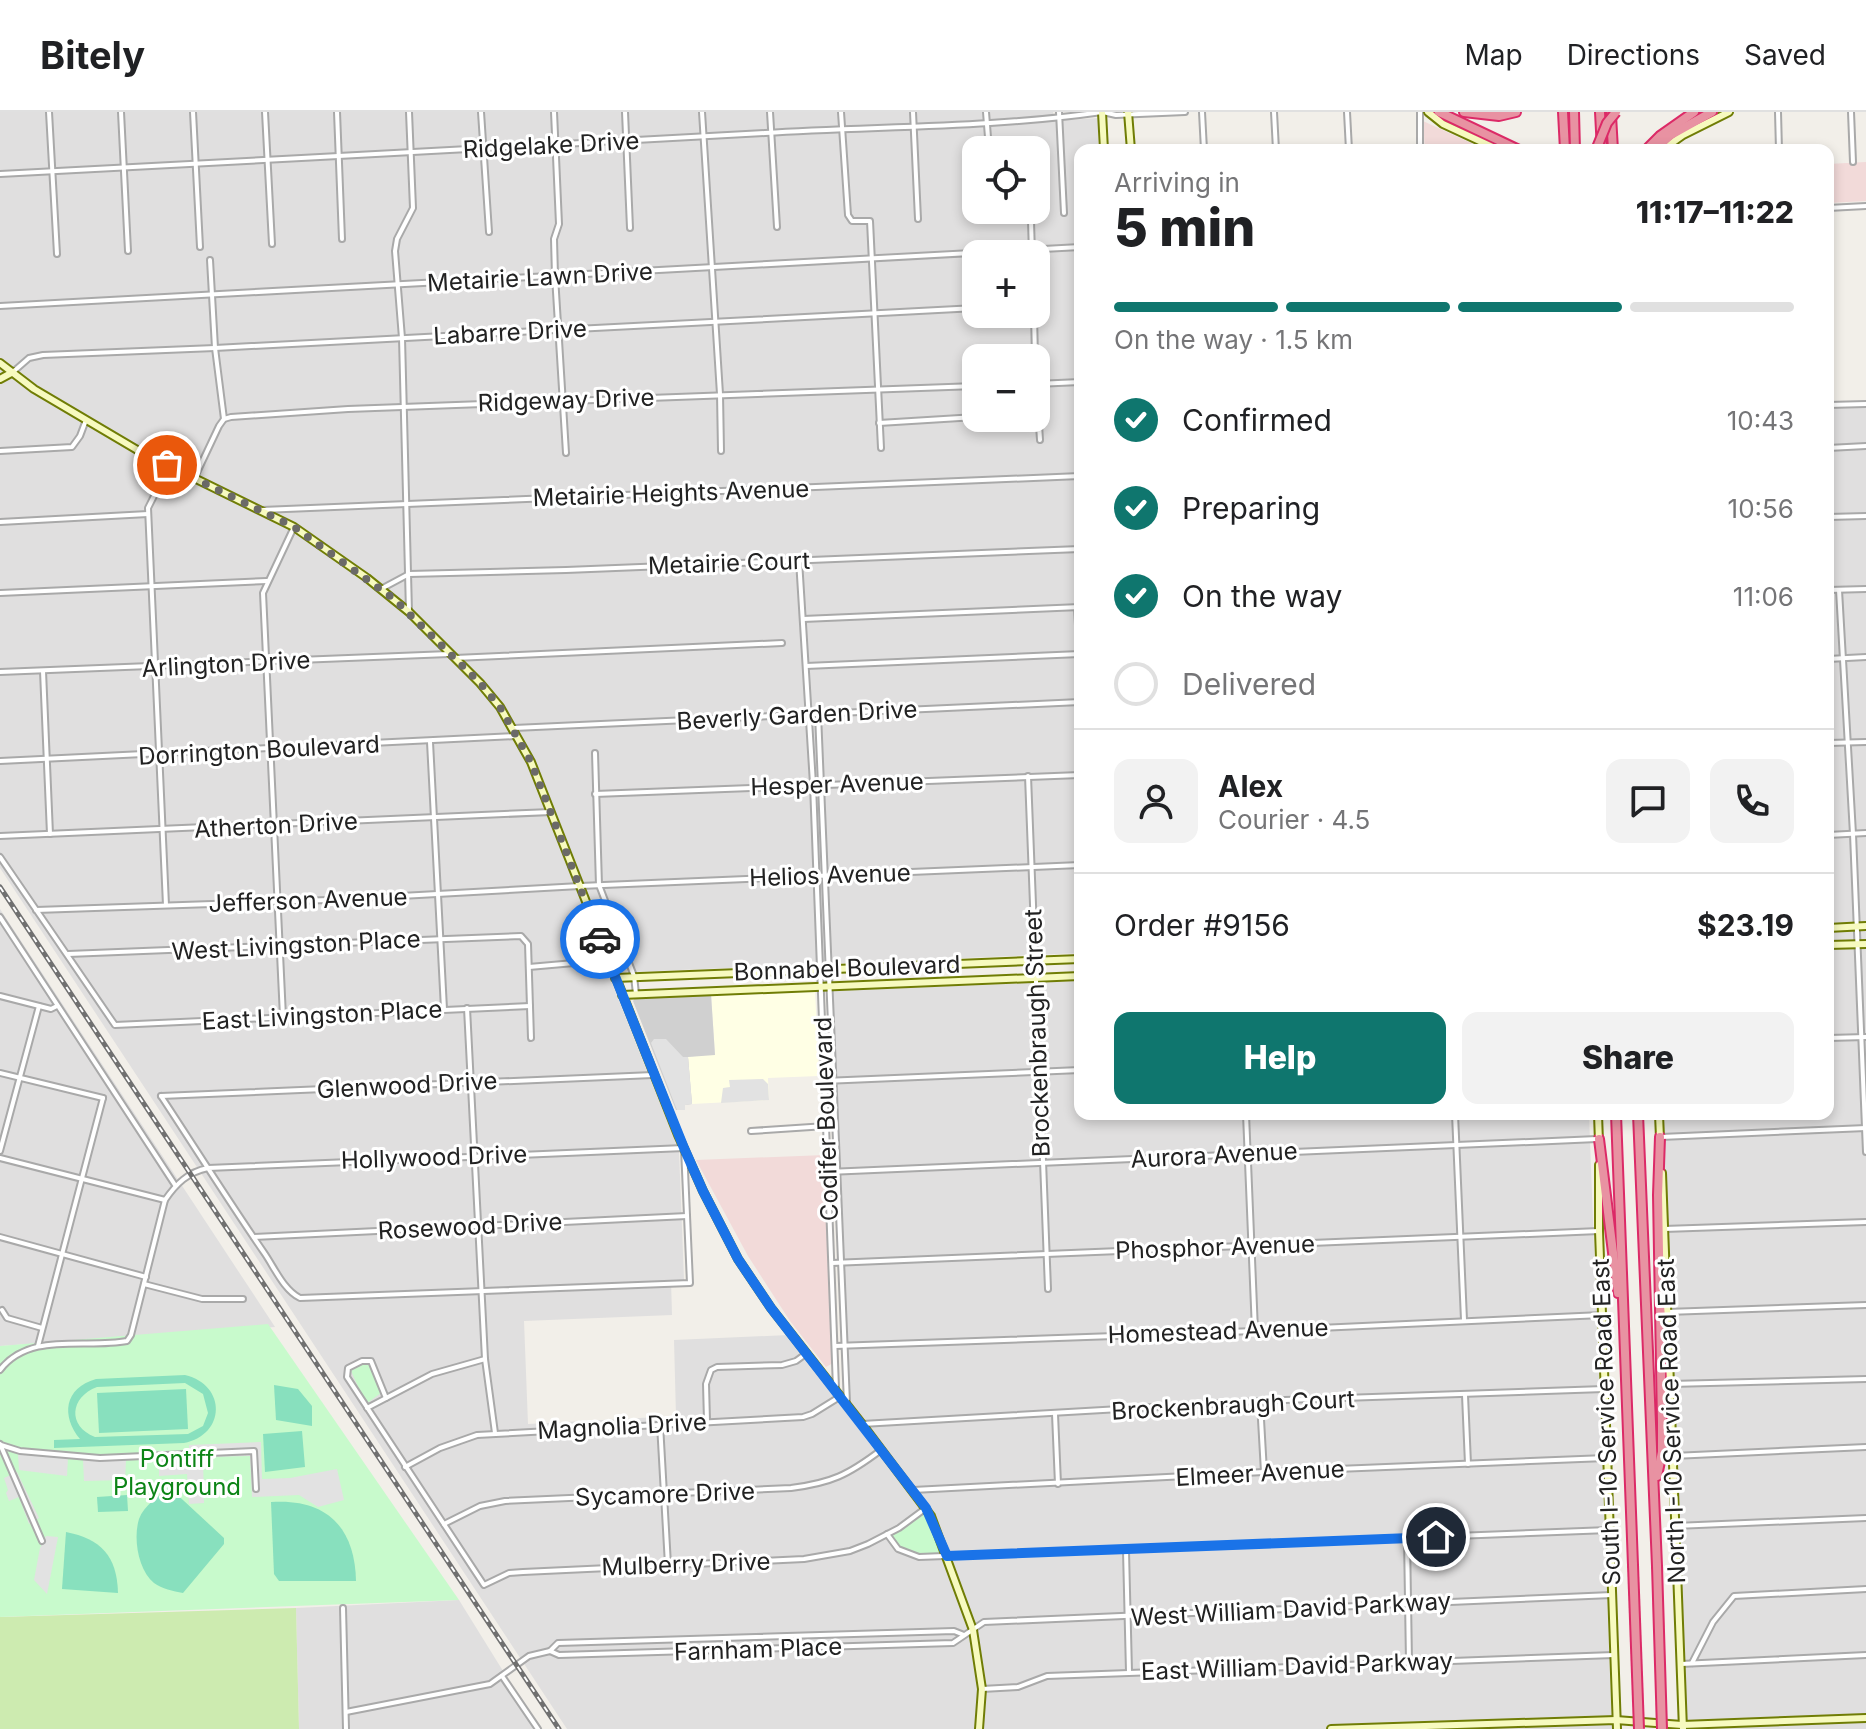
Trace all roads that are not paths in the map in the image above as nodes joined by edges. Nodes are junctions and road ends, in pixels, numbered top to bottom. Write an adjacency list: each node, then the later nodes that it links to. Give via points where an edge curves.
1 (49, 112): 68 (street)
2 (121, 112): 67 (street)
3 (193, 112): 66 (street)
4 (265, 112): 64 (street)
5 (337, 112): 63 (street)
6 (409, 112): 62 (street)
7 (481, 112): 61 (street)
8 (554, 112): 60 (street)
9 (625, 112): 42 (street)
10 (702, 112): 40 (street)
11 (770, 112): 39 (street)
12 (841, 112): 38 (street)
13 (913, 112): 37 (street)
14 (986, 112): 36 (street)
15 (1102, 112): 34 (street, Ridgelake Drive); 35 (street, Ridgelake Drive); 43 (main road)
16 (1185, 112): 34 (street, Ridgelake Drive)
17 (1202, 112): 45 (street)
18 (1274, 112): 46 (street)
19 (1347, 112): 47 (street)
20 (1420, 112): 48 (street)
21 (1428, 112): 49 (main road)
22 (1439, 112): 50 (highway)
23 (1464, 112): 24 (highway)
24 (1516, 112)
25 (1563, 112): 51 (highway)
26 (1574, 112): 52 (highway)
27 (1600, 112): 53 (highway)
28 (1614, 112): 54 (highway, bridge); 55 (highway)
29 (1694, 112): 56 (highway)
30 (1712, 112): 57 (highway)
31 (1729, 112): 58 (main road)
32 (1778, 112): 59 (street)
33 (1851, 112): 65 (street)
34 (1128, 113): 44 (main road)
35 (1059, 114): 36 (street, Ridgelake Drive); 72 (street)
36 (987, 121): 37 (street, Ridgelake Drive); 41 (street)
37 (913, 125): 38 (street, Ridgelake Drive); 73 (street)
38 (842, 129): 39 (street, Ridgelake Drive); 85 (street, via 848,217 870,221)
39 (772, 132): 40 (street, Ridgelake Drive); 74 (street)
40 (703, 136): 42 (street, Ridgelake Drive); 87 (street)
41 (988, 136)
42 (626, 141): 60 (street, Ridgelake Drive); 75 (street)
43 (1104, 144)
44 (1131, 144)
45 (1204, 144)
46 (1276, 144)
47 (1349, 144)
48 (1420, 144)
49 (1486, 144)
50 (1506, 144)
51 (1565, 144)
52 (1575, 144)
53 (1599, 144)
54 (1601, 144)
55 (1613, 144)
56 (1652, 144)
57 (1661, 144)
58 (1670, 144)
59 (1779, 144)
60 (555, 145): 61 (street, Ridgelake Drive); 88 (street)
61 (484, 150): 62 (street, Ridgelake Drive); 76 (street)
62 (412, 153): 63 (street, Ridgelake Drive); 89 (street, via 413,208 395,244)
63 (339, 155): 64 (street, Ridgelake Drive); 77 (street)
64 (267, 159): 66 (street, Ridgelake Drive); 78 (street)
65 (1853, 162)
66 (195, 163): 67 (street, Ridgelake Drive); 79 (street)
67 (124, 167): 68 (street, Ridgelake Drive); 82 (street)
68 (53, 171): 69 (street, Ridgelake Drive); 83 (street)
69 (0, 174)
70 (1866, 206): 71 (street)
71 (1834, 208)
72 (1064, 213)
73 (918, 219)
74 (777, 227)
75 (630, 228)
76 (489, 232)
77 (342, 239)
78 (272, 244)
79 (200, 247)
80 (1074, 248): 81 (street, Metairie Lawn Drive)
81 (1050, 250)
82 (128, 251)
83 (57, 254)
84 (962, 255): 85 (street, Metairie Lawn Drive)
85 (873, 259): 87 (street, Metairie Lawn Drive); 93 (street)
86 (210, 260): 90 (street)
87 (713, 268): 88 (street, Metairie Lawn Drive); 94 (street)
88 (555, 276): 89 (street, Metairie Lawn Drive); 95 (street)
89 (396, 285): 90 (street, Metairie Lawn Drive); 96 (street)
90 (211, 294): 91 (street, Metairie Lawn Drive); 97 (street)
91 (0, 306)
92 (962, 309): 93 (street, Labarre Drive)
93 (876, 313): 94 (street, Labarre Drive); 104 (street)
94 (716, 321): 95 (street, Labarre Drive); 105 (street)
95 (558, 329): 96 (street, Labarre Drive); 106 (street)
96 (402, 338): 97 (street, Labarre Drive); 109 (street)
97 (215, 348): 99 (street, Labarre Drive, via 43,355 29,358); 111 (street)
98 (0, 363): 99 (main road)
99 (13, 372): 100 (main road); 112 (main road)
100 (0, 379)
101 (1050, 382): 102 (street)
102 (1074, 382)
103 (962, 386): 104 (street, Ridgeway Drive)
104 (878, 389): 105 (street, Ridgeway Drive); 113 (street)
105 (720, 394): 106 (street, Ridgeway Drive); 120 (street)
106 (562, 400): 109 (street, Ridgeway Drive); 121 (street)
107 (1866, 404): 108 (street)
108 (1834, 405)
109 (404, 407): 111 (street, Ridgeway Drive); 125 (street)
110 (962, 418): 113 (street)
111 (224, 419): 124 (street)
112 (86, 420): 119 (street, via 72,447); 122 (main road)
113 (879, 423): 117 (street)
114 (1039, 432): 115 (street)
115 (1040, 440)
116 (1866, 446): 118 (street)
117 (881, 448)
118 (1834, 448)
119 (0, 451)
120 (721, 451)
121 (566, 453)
122 (169, 466): 124 (main road); 127 (street)
123 (1074, 476): 125 (street, Metairie Heights Avenue)
124 (194, 479): 126 (main road)
125 (407, 504): 126 (street, Metairie Heights Avenue); 134 (street)
126 (262, 510): 131 (main road)
127 (148, 514): 130 (street); 136 (street)
128 (1866, 516): 129 (street)
129 (1834, 517)
130 (0, 522)
131 (294, 527): 135 (street); 137 (main road)
132 (1074, 549): 133 (street, Metairie Court)
133 (799, 560): 134 (street, Metairie Court); 144 (street, Codifer Boulevard)
134 (409, 574): 137 (street, Metairie Court); 143 (street)
135 (267, 581): 136 (street); 151 (street)
136 (153, 585): 141 (street); 153 (street)
137 (381, 589): 143 (main road)
138 (1866, 589): 140 (street)
139 (1834, 590): 140 (street)
140 (1839, 590): 149 (street)
141 (0, 593)
142 (1074, 607): 144 (street)
143 (409, 612): 147 (main road)
144 (803, 619): 152 (street, Codifer Boulevard)
145 (782, 643): 147 (street, Arlington Drive)
146 (1074, 654): 152 (street)
147 (453, 656): 151 (street, Arlington Drive); 159 (main road)
148 (1866, 657): 149 (street)
149 (1843, 658): 150 (street); 164 (street)
150 (1834, 659)
151 (266, 661): 153 (street, Arlington Drive); 165 (street)
152 (806, 666): 158 (street, Codifer Boulevard)
153 (155, 668): 154 (street, Arlington Drive); 167 (street)
154 (43, 671): 155 (street, Arlington Drive); 168 (street)
155 (0, 672)
156 (1074, 702): 157 (street, Beverly Garden Drive)
157 (818, 714): 158 (street, Beverly Garden Drive); 173 (street, Codifer Boulevard)
158 (808, 715): 159 (street, Beverly Garden Drive); 172 (street, Codifer Boulevard)
159 (514, 728): 160 (main road)
160 (518, 736): 161 (street, Dorrington Boulevard); 175 (main road)
161 (430, 742): 165 (street, Dorrington Boulevard); 176 (street)
162 (1866, 742): 164 (street)
163 (1834, 743): 164 (street)
164 (1848, 743): 181 (street)
165 (271, 747): 167 (street, Dorrington Boulevard); 177 (street)
166 (595, 753): 174 (street)
167 (158, 755): 168 (street, Dorrington Boulevard); 178 (street)
168 (47, 759): 169 (street, Dorrington Boulevard); 180 (street)
169 (0, 761)
170 (1074, 775): 171 (street, Hesper Avenue)
171 (1028, 776): 173 (street, Hesper Avenue); 186 (street, Brockenbraugh Street)
172 (813, 784): 173 (street, Hesper Avenue); 174 (street, Hesper Avenue); 187 (street, Codifer Boulevard)
173 (822, 784): 188 (street, Codifer Boulevard)
174 (595, 794): 189 (street)
175 (551, 812): 176 (street, Atherton Drive); 190 (main road)
176 (435, 818): 177 (street, Atherton Drive); 191 (street)
177 (274, 824): 178 (street, Atherton Drive); 192 (street)
178 (162, 830): 180 (street, Atherton Drive); 193 (street)
179 (1866, 833): 181 (street)
180 (50, 834): 183 (street, Atherton Drive)
181 (1853, 834): 182 (street); 197 (street)
182 (1834, 835)
183 (0, 836)
184 (0, 857): 194 (street)
185 (1074, 865): 186 (street, Helios Avenue)
186 (1031, 867): 188 (street, Helios Avenue); 206 (street, Brockenbraugh Street)
187 (816, 875): 188 (street, Helios Avenue); 189 (street, Helios Avenue); 208 (street, Codifer Boulevard)
188 (825, 875): 209 (street, Codifer Boulevard)
189 (599, 885): 190 (street, Helios Avenue); 210 (street)
190 (580, 886): 191 (street, Jefferson Avenue); 205 (main road)
191 (439, 895): 192 (street, Jefferson Avenue); 199 (street)
192 (278, 902): 193 (street, Jefferson Avenue); 202 (street)
193 (166, 905): 194 (street, Jefferson Avenue)
194 (36, 910): 203 (street)
195 (1, 920): 220 (street)
196 (1866, 926): 197 (main road)
197 (1857, 927): 198 (main road); 200 (street)
198 (1834, 928)
199 (441, 939): 202 (street, West Livingston Place); 207 (street, West Livingston Place, via 516,935 528,944); 223 (street)
200 (1862, 944): 201 (main road); 225 (street)
201 (1834, 945)
202 (280, 947): 203 (street, West Livingston Place); 224 (street)
203 (68, 954): 224 (street, East Livingston Place, via 115,1025)
204 (1074, 959): 206 (main road, Bonnabel Boulevard)
205 (608, 960): 207 (street); 212 (main road)
206 (1034, 961): 209 (main road, Bonnabel Boulevard); 213 (street, Brockenbraugh Street)
207 (529, 967): 221 (street)
208 (820, 969): 209 (main road, Bonnabel Boulevard); 210 (main road, Bonnabel Boulevard); 214 (street, Codifer Boulevard)
209 (829, 969): 215 (street, Codifer Boulevard)
210 (634, 976): 212 (main road, Bonnabel Boulevard); 216 (street)
211 (1074, 976): 213 (main road, Bonnabel Boulevard)
212 (615, 978): 217 (main road)
213 (1035, 978): 215 (main road, Bonnabel Boulevard); 229 (street, Brockenbraugh Street)
214 (820, 986): 215 (main road, Bonnabel Boulevard); 216 (main road, Bonnabel Boulevard); 233 (street, Codifer Boulevard)
215 (830, 986): 234 (street, Codifer Boulevard)
216 (636, 994): 217 (main road, Bonnabel Boulevard)
217 (622, 995): 231 (main road)
218 (0, 996): 219 (street)
219 (39, 1006): 220 (street); 232 (street)
220 (57, 1006): 236 (street)
221 (530, 1006): 222 (street, East Livingston Place); 226 (street)
222 (467, 1008): 223 (street, East Livingston Place); 235 (street)
223 (444, 1009): 224 (street, East Livingston Place)
224 (283, 1017)
225 (1864, 1037): 227 (street); 245 (street)
226 (531, 1038)
227 (1834, 1038)
228 (1074, 1070): 229 (street)
229 (1039, 1072): 234 (street); 257 (street, Brockenbraugh Street)
230 (0, 1073): 232 (street)
231 (653, 1075): 235 (street, Glenwood Drive); 251 (main road)
232 (19, 1077): 237 (street); 249 (street)
233 (824, 1081): 234 (street); 244 (street, Codifer Boulevard)
234 (833, 1081): 260 (street, Codifer Boulevard)
235 (471, 1082): 255 (street); 258 (street, Glenwood Drive, via 161,1096)
236 (115, 1093): 237 (street); 262 (street)
237 (103, 1098): 261 (street)
238 (1246, 1120): 254 (street)
239 (1455, 1120): 250 (street)
240 (1598, 1120): 248 (main road, South I-10 Service Road East)
241 (1616, 1120): 293 (highway)
242 (1638, 1120): 321 (highway)
243 (1659, 1120): 247 (main road, North I-10 Service Road East)
244 (826, 1126): 246 (street); 259 (street, Codifer Boulevard)
245 (1866, 1128): 247 (street); 253 (street)
246 (751, 1131)
247 (1660, 1137): 267 (main road, North I-10 Service Road East); 321 (highway, via 1662,1452)
248 (1599, 1139): 250 (street, Aurora Avenue); 268 (main road, South I-10 Service Road East); 293 (highway)
249 (1, 1142): 252 (street)
250 (1456, 1145): 254 (street, Aurora Avenue); 271 (street)
251 (684, 1148): 255 (street, Hollywood Drive); 264 (street); 292 (main road, via 738,1259)
252 (0, 1151)
253 (1866, 1152)
254 (1248, 1154): 257 (street, Aurora Avenue); 272 (street)
255 (474, 1155): 258 (street, Hollywood Drive); 266 (street)
256 (0, 1158): 261 (street)
257 (1042, 1163): 260 (street, Aurora Avenue); 274 (street, Brockenbraugh Street)
258 (208, 1168): 262 (street, Hollywood Drive); 270 (street)
259 (828, 1172): 260 (street, Aurora Avenue); 275 (street, Codifer Boulevard)
260 (837, 1172): 276 (street, Codifer Boulevard)
261 (83, 1178): 263 (street); 273 (street)
262 (175, 1185): 263 (street)
263 (165, 1200): 277 (street)
264 (687, 1216): 266 (street, Rosewood Drive); 280 (street, via 690,1283)
265 (1866, 1222): 267 (street)
266 (478, 1226): 270 (street, Rosewood Drive); 280 (street)
267 (1664, 1229): 284 (main road, North I-10 Service Road East)
268 (1599, 1231): 271 (street, Phosphor Avenue); 285 (main road, South I-10 Service Road East)
269 (0, 1237): 273 (street)
270 (253, 1237): 280 (street, via 300,1298)
271 (1460, 1237): 272 (street, Phosphor Avenue); 286 (street)
272 (1251, 1246): 274 (street, Phosphor Avenue); 288 (street)
273 (62, 1253): 277 (street); 287 (street)
274 (1046, 1254): 276 (street, Phosphor Avenue); 279 (street, Brockenbraugh Street)
275 (832, 1263): 276 (street, Phosphor Avenue); 291 (street, Codifer Boulevard)
276 (841, 1263): 289 (street, Codifer Boulevard)
277 (146, 1277): 278 (street)
278 (144, 1284): 281 (street, via 202,1299); 290 (street, via 131,1335 124,1342)
279 (1048, 1289)
280 (481, 1292): 294 (street)
281 (243, 1299)
282 (1866, 1305): 284 (street)
283 (2, 1310): 287 (street, via 7,1318)
284 (1667, 1312): 297 (main road, North I-10 Service Road East)
285 (1602, 1315): 286 (street, Homestead Avenue); 298 (main road, South I-10 Service Road East)
286 (1464, 1320): 288 (street, Homestead Avenue)
287 (42, 1328): 290 (street)
288 (1255, 1331): 289 (street, Homestead Avenue)
289 (844, 1344): 291 (street, Homestead Avenue); 303 (street, Codifer Boulevard)
290 (38, 1346): 295 (street, via 8,1360)
291 (835, 1346): 299 (street, Codifer Boulevard)
292 (807, 1353): 299 (main road); 306 (street, via 790,1364 711,1370)
293 (1625, 1355): 361 (highway, bridge)
294 (485, 1359): 301 (street, via 432,1374); 309 (street)
295 (0, 1370)
296 (1866, 1379): 297 (street)
297 (1670, 1384): 313 (main road, North I-10 Service Road East)
298 (1604, 1389): 300 (street, Brockenbraugh Court); 314 (main road, South I-10 Service Road East)
299 (838, 1393): 303 (main road); 306 (street, Magnolia Drive, via 803,1417)
300 (1465, 1395): 302 (street, Brockenbraugh Court); 315 (street)
301 (386, 1398): 304 (street); 304 (street, via 368,1360 348,1368 347,1377)
302 (1259, 1401): 305 (street, Brockenbraugh Court); 317 (street)
303 (847, 1404): 308 (main road)
304 (367, 1408): 316 (street)
305 (1055, 1414): 308 (street, Brockenbraugh Court); 318 (street)
306 (707, 1421): 307 (street, Magnolia Drive)
307 (660, 1424): 309 (street, Magnolia Drive); 322 (street)
308 (862, 1424): 312 (main road)
309 (495, 1433): 316 (street, Magnolia Drive, via 450,1443)
310 (0, 1444): 319 (street, via 20,1451 100,1458 254,1451); 330 (street)
311 (1866, 1447): 313 (street)
312 (881, 1450): 320 (main road); 322 (street, Sycamore Drive, via 854,1471 815,1485)
313 (1673, 1456): 326 (main road, North I-10 Service Road East)
314 (1607, 1458): 315 (street, Elmeer Avenue); 327 (main road, South I-10 Service Road East)
315 (1468, 1464): 317 (street, Elmeer Avenue)
316 (405, 1467): 325 (street)
317 (1264, 1472): 318 (street, Elmeer Avenue)
318 (1058, 1484): 320 (street, Elmeer Avenue)
319 (256, 1489)
320 (913, 1490): 323 (main road)
321 (1654, 1492): 362 (highway, bridge)
322 (663, 1494): 325 (street, Sycamore Drive, via 505,1501 480,1506); 333 (street)
323 (926, 1508): 328 (street, Mulberry Drive); 332 (main road)
324 (1866, 1518): 326 (street)
325 (444, 1524): 333 (street, Mulberry Drive, via 484,1585 509,1573)
326 (1675, 1526): 346 (main road, North I-10 Service Road East)
327 (1609, 1530): 329 (street); 335 (main road, South I-10 Service Road East)
328 (887, 1534): 332 (street, via 911,1556); 333 (street, Mulberry Drive, via 850,1551 804,1559)
329 (1407, 1538): 331 (street); 336 (street)
330 (42, 1541)
331 (1125, 1550): 332 (street); 338 (street)
332 (947, 1556): 339 (main road)
333 (668, 1565)
334 (1866, 1589): 345 (street, via 1734,1596)
335 (1612, 1595): 336 (street, West William David Parkway); 342 (main road, South I-10 Service Road East)
336 (1408, 1604): 338 (street, West William David Parkway); 344 (street)
337 (343, 1608): 350 (street)
338 (1127, 1616): 339 (street, West William David Parkway, via 984,1622); 347 (street)
339 (973, 1630): 340 (street, Farnham Place); 349 (main road)
340 (964, 1635): 341 (street, Farnham Place, via 954,1631 558,1643); 341 (street, Farnham Place, via 953,1643 559,1655)
341 (550, 1651): 348 (street, Farnham Place, via 529,1656)
342 (1614, 1655): 344 (street, East William David Parkway); 353 (main road, South I-10 Service Road East)
343 (1866, 1655): 345 (street)
344 (1409, 1662): 347 (street, East William David Parkway)
345 (1692, 1663): 346 (street)
346 (1680, 1664): 354 (main road, North I-10 Service Road East)
347 (1129, 1672): 349 (street, East William David Parkway, via 1047,1676 1018,1687)
348 (502, 1676): 350 (street, Farnham Place, via 490,1684); 357 (street)
349 (982, 1689): 358 (main road)
350 (346, 1712): 356 (street)
351 (1866, 1718): 352 (main road)
352 (1833, 1719): 354 (main road); 363 (street)
353 (1616, 1720): 354 (main road); 355 (main road); 360 (main road, South I-10 Service Road East)
354 (1682, 1727)
355 (1385, 1728): 359 (main road)
356 (346, 1729)
357 (538, 1729)
358 (979, 1729)
359 (1331, 1729)
360 (1617, 1729)
361 (1639, 1729)
362 (1662, 1729)
363 (1833, 1729)

